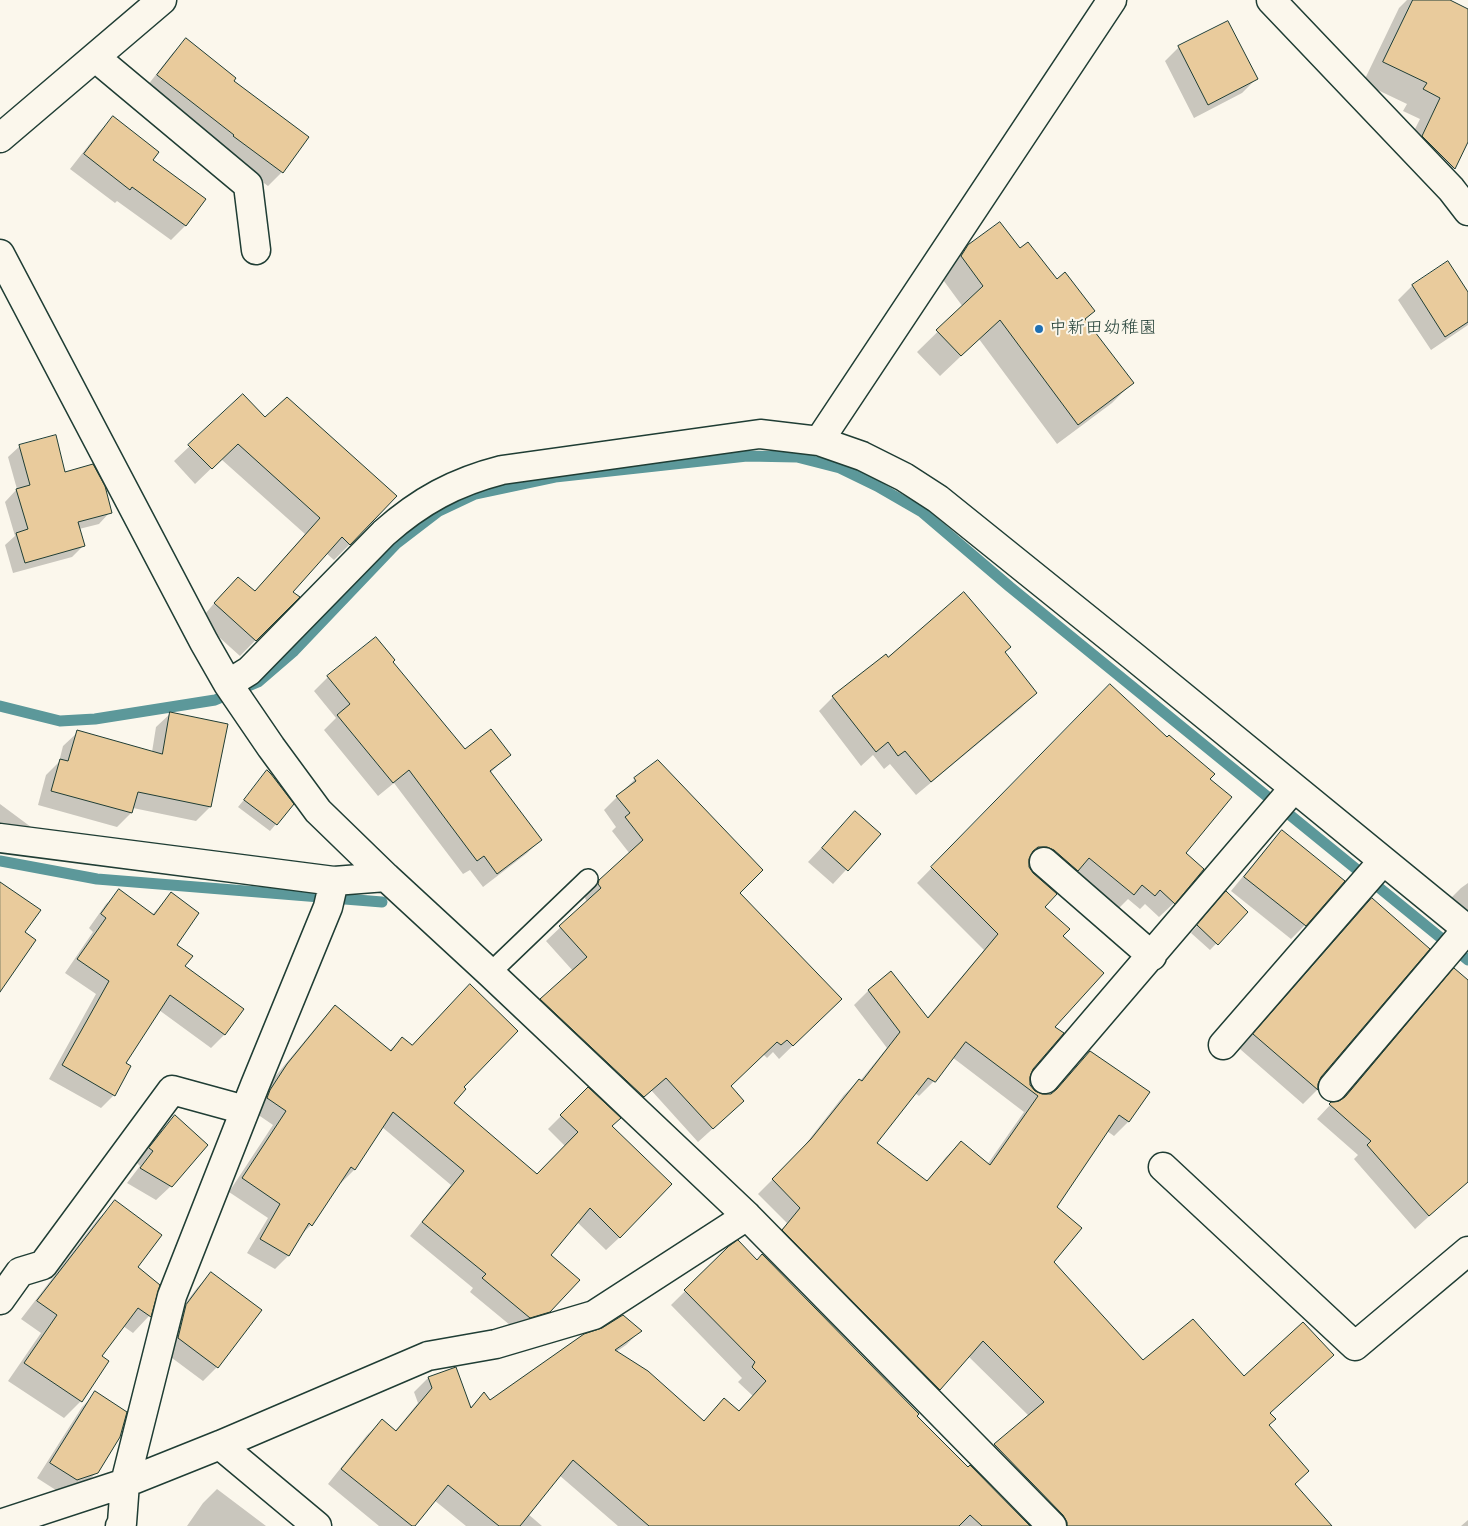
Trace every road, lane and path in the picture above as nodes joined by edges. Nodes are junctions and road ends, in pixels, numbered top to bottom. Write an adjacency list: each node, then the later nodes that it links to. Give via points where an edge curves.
1 (162, 0): 4 (street)
2 (1112, 0): 9 (street)
3 (1271, 0): 6 (street)
4 (96, 58): 5 (street); 7 (street, via 248,184)
5 (0, 138)
6 (1468, 211)
7 (256, 250)
8 (0, 254): 10 (street, via 199,633)
9 (818, 440): 10 (street, via 760,434 502,470 459,484 432,497 384,533 249,670); 11 (street, via 870,460 904,477 938,500 1141,663)
10 (233, 691): 15 (street, via 318,811)
11 (1285, 800): 14 (street); 19 (street)
12 (0, 838): 17 (street)
13 (1044, 862): 19 (street)
14 (1373, 873): 18 (street); 21 (street)
15 (386, 877): 17 (street); 20 (street)
16 (588, 879): 20 (lane)
17 (332, 892): 24 (street)
18 (1460, 938): 23 (street)
19 (1152, 956): 22 (street)
20 (490, 974): 26 (street)
21 (1223, 1045)
22 (1045, 1079)
23 (1333, 1087)
24 (245, 1110): 28 (street, via 172,1090 43,1265 20,1272); 30 (street, via 172,1296)
25 (1163, 1167): 27 (street, via 1355,1346)
26 (746, 1216): 29 (street, via 594,1315 496,1344 428,1356); 34 (street)
27 (1468, 1251)
28 (0, 1300)
29 (220, 1445): 30 (street); 33 (street)
30 (125, 1483): 31 (street); 32 (street)
31 (0, 1524)
32 (120, 1526)
33 (317, 1526)
34 (1052, 1526)

